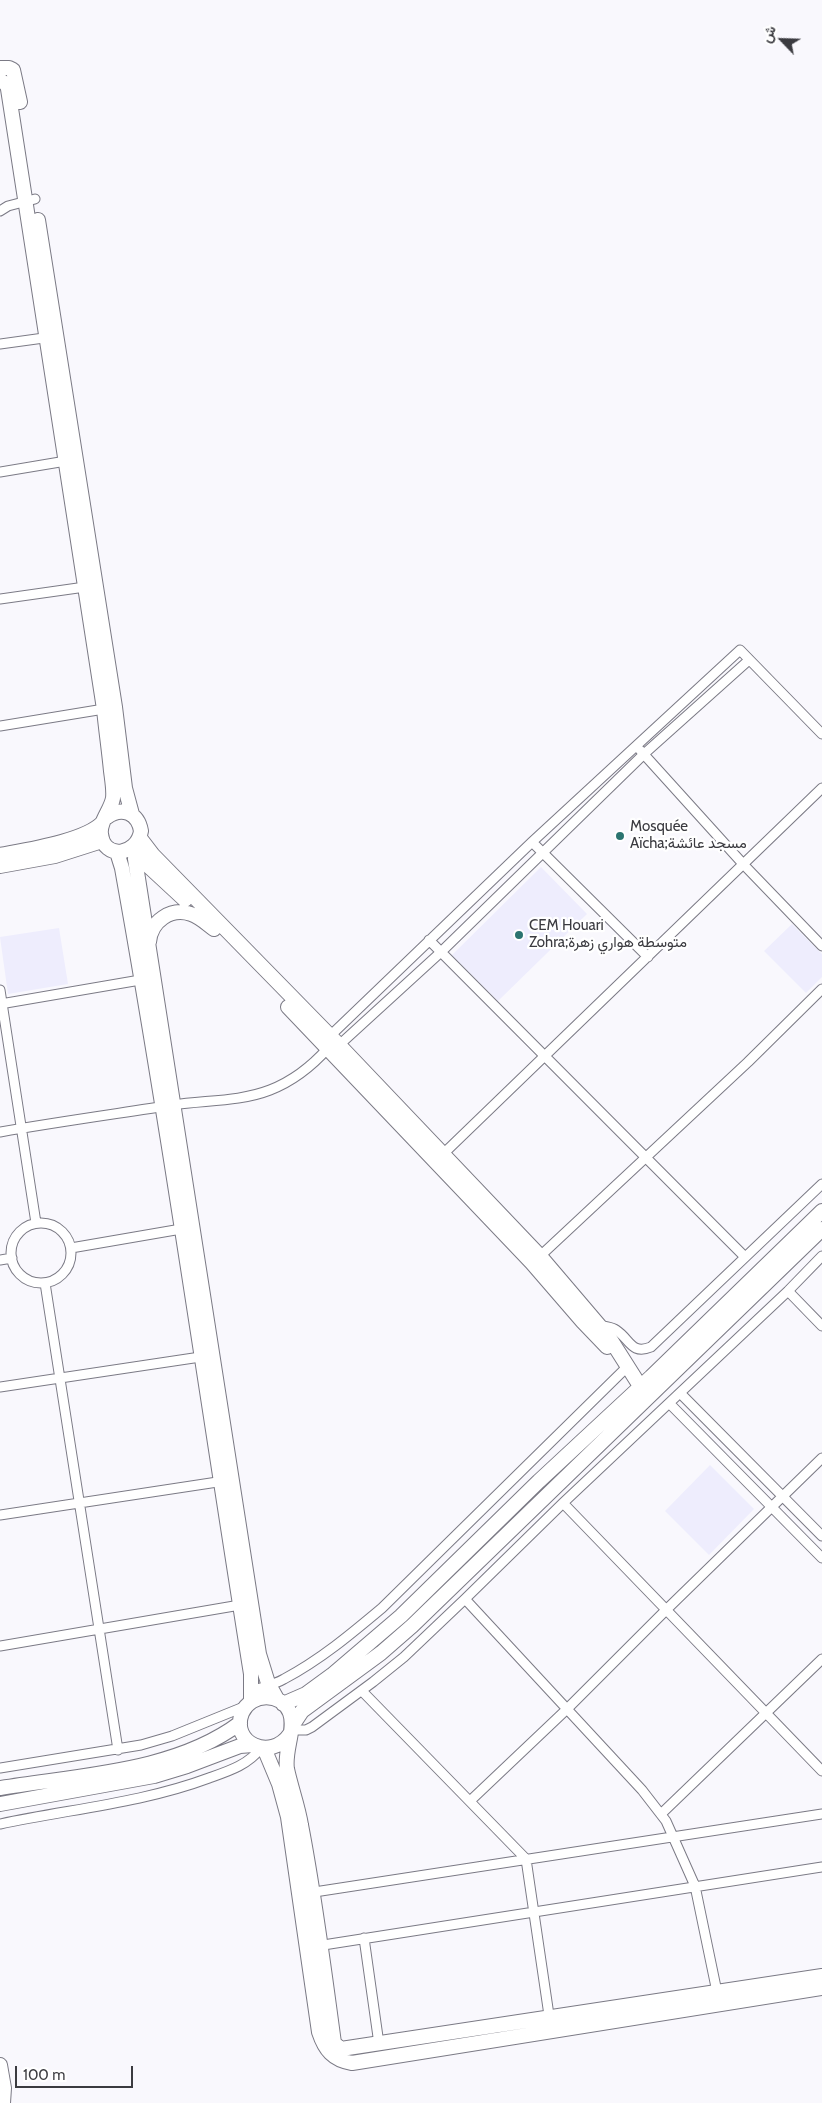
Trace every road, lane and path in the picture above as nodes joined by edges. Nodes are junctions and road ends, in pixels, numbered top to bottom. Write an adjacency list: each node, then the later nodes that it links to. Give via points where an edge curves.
1 (0, 68): 3 (street, via 13,70 16,76)
2 (0, 80): 3 (street, via 7,85)
3 (30, 200): 4 (street); 5 (street)
4 (0, 211)
5 (52, 337): 6 (street); 7 (street); 18 (street, via 115,708 125,788)
6 (0, 344)
7 (66, 461): 8 (street); 9 (street)
8 (0, 472)
9 (85, 587): 10 (street); 12 (street)
10 (0, 598)
11 (749, 660): 14 (street); 15 (street, via 740,650); 16 (street)
12 (104, 709): 13 (street); 19 (street, via 113,797)
13 (0, 726)
14 (822, 734)
15 (635, 746): 16 (street); 21 (street)
16 (644, 754): 23 (street); 25 (street)
17 (822, 788): 25 (street)
18 (132, 814): 19 (street, via 118,811); 22 (street, via 140,824)
19 (105, 819): 20 (street, via 101,828); 24 (street, via 88,833)
20 (102, 840): 22 (street, via 111,850); 26 (street, via 55,856)
21 (532, 842): 23 (street); 28 (street)
22 (132, 847): 27 (street); 30 (street); 33 (street, via 122,868); 37 (street, via 153,855)
23 (544, 852): 31 (street); 32 (street)
24 (0, 855)
25 (744, 864): 29 (street); 32 (street)
26 (0, 866)
27 (214, 929): 30 (street, via 191,914 171,913 155,925); 37 (street)
28 (429, 940): 31 (street); 37 (street)
29 (822, 946)
30 (148, 947): 33 (street)
31 (440, 952): 37 (street); 38 (street)
32 (648, 957): 38 (street)
33 (148, 979): 36 (street); 39 (street)
34 (822, 989): 42 (street)
35 (0, 990): 36 (street)
36 (1, 1004): 40 (street)
37 (332, 1044): 39 (street, via 312,1066 271,1090 247,1097); 43 (street)
38 (544, 1056): 42 (street); 43 (street)
39 (168, 1106): 40 (street); 47 (street)
40 (21, 1129): 41 (street); 46 (street)
41 (0, 1132)
42 (645, 1157): 51 (street); 54 (street)
43 (439, 1158): 54 (street)
44 (822, 1184): 51 (street)
45 (822, 1210): 62 (street)
46 (36, 1223): 49 (street, via 55,1226 68,1239); 52 (street, via 18,1233 13,1242)
47 (187, 1228): 49 (street); 59 (street)
48 (822, 1229): 88 (street, via 412,1626 302,1711)
49 (71, 1248): 55 (street, via 68,1267 62,1275)
50 (822, 1256): 56 (street)
51 (745, 1257): 57 (street, via 651,1347 635,1348 615,1329)
52 (12, 1258): 53 (street); 55 (street, via 17,1272 25,1279)
53 (0, 1260)
54 (536, 1260): 57 (street); 60 (street, via 583,1322)
55 (45, 1283): 61 (street)
56 (788, 1291): 58 (street); 64 (street)
57 (600, 1325): 60 (street)
58 (822, 1326)
59 (207, 1356): 61 (street); 67 (street)
60 (627, 1367): 62 (street); 81 (street, via 382,1608 336,1645)
61 (60, 1378): 63 (street); 69 (street)
62 (640, 1386): 84 (street, via 401,1616 306,1694)
63 (0, 1387)
64 (680, 1394): 65 (street); 68 (street)
65 (670, 1404): 70 (street); 71 (street)
66 (822, 1458): 68 (street)
67 (226, 1481): 69 (street); 76 (street); 81 (street, via 259,1654)
68 (783, 1497): 71 (street); 73 (street)
69 (79, 1503): 72 (street); 78 (street)
70 (563, 1503): 75 (street); 77 (street)
71 (772, 1507): 74 (street); 77 (street)
72 (0, 1515)
73 (822, 1536)
74 (822, 1558)
75 (465, 1599): 82 (street); 85 (street)
76 (240, 1606): 78 (street); 83 (street, via 251,1674)
77 (666, 1610): 85 (street); 86 (street)
78 (100, 1629): 79 (street); 90 (street)
79 (0, 1646)
80 (822, 1659): 86 (street)
81 (269, 1685): 83 (street); 84 (street)
82 (362, 1690): 88 (street, via 312,1727); 94 (street)
83 (250, 1700): 84 (street, via 261,1697); 87 (street); 90 (street, via 172,1736)
84 (280, 1702): 88 (street, via 289,1710)
85 (567, 1709): 94 (street); 96 (street)
86 (766, 1713): 92 (street); 96 (street)
87 (240, 1722): 89 (street, via 246,1739); 93 (street, via 224,1734 169,1757 127,1768)
88 (291, 1730): 89 (street, via 279,1746); 103 (street, via 287,1769 302,1826)
89 (260, 1747): 95 (street, via 240,1746 154,1776); 98 (street, via 243,1765 186,1787); 103 (street, via 279,1784)
90 (118, 1750): 91 (street)
91 (0, 1768)
92 (822, 1771)
93 (0, 1788)
94 (470, 1801): 100 (street)
95 (0, 1804)
96 (661, 1814): 99 (street)
97 (822, 1814): 99 (street)
98 (0, 1824)
99 (674, 1836): 100 (street); 102 (street)
100 (526, 1859): 103 (street); 104 (street)
101 (822, 1867): 102 (street)
102 (695, 1886): 104 (street); 109 (street)
103 (305, 1894): 106 (street)
104 (534, 1912): 105 (street); 110 (street)
105 (364, 1938): 106 (street); 111 (street)
106 (313, 1946): 110 (street, via 319,2032 328,2052 343,2062 352,2063); 111 (street, via 334,2043 341,2049)
107 (822, 1976): 109 (street)
108 (822, 1988): 110 (street)
109 (717, 1992): 110 (street)
110 (550, 2024): 111 (street)
111 (379, 2044)
112 (0, 2065): 113 (street)
113 (3, 2103)

